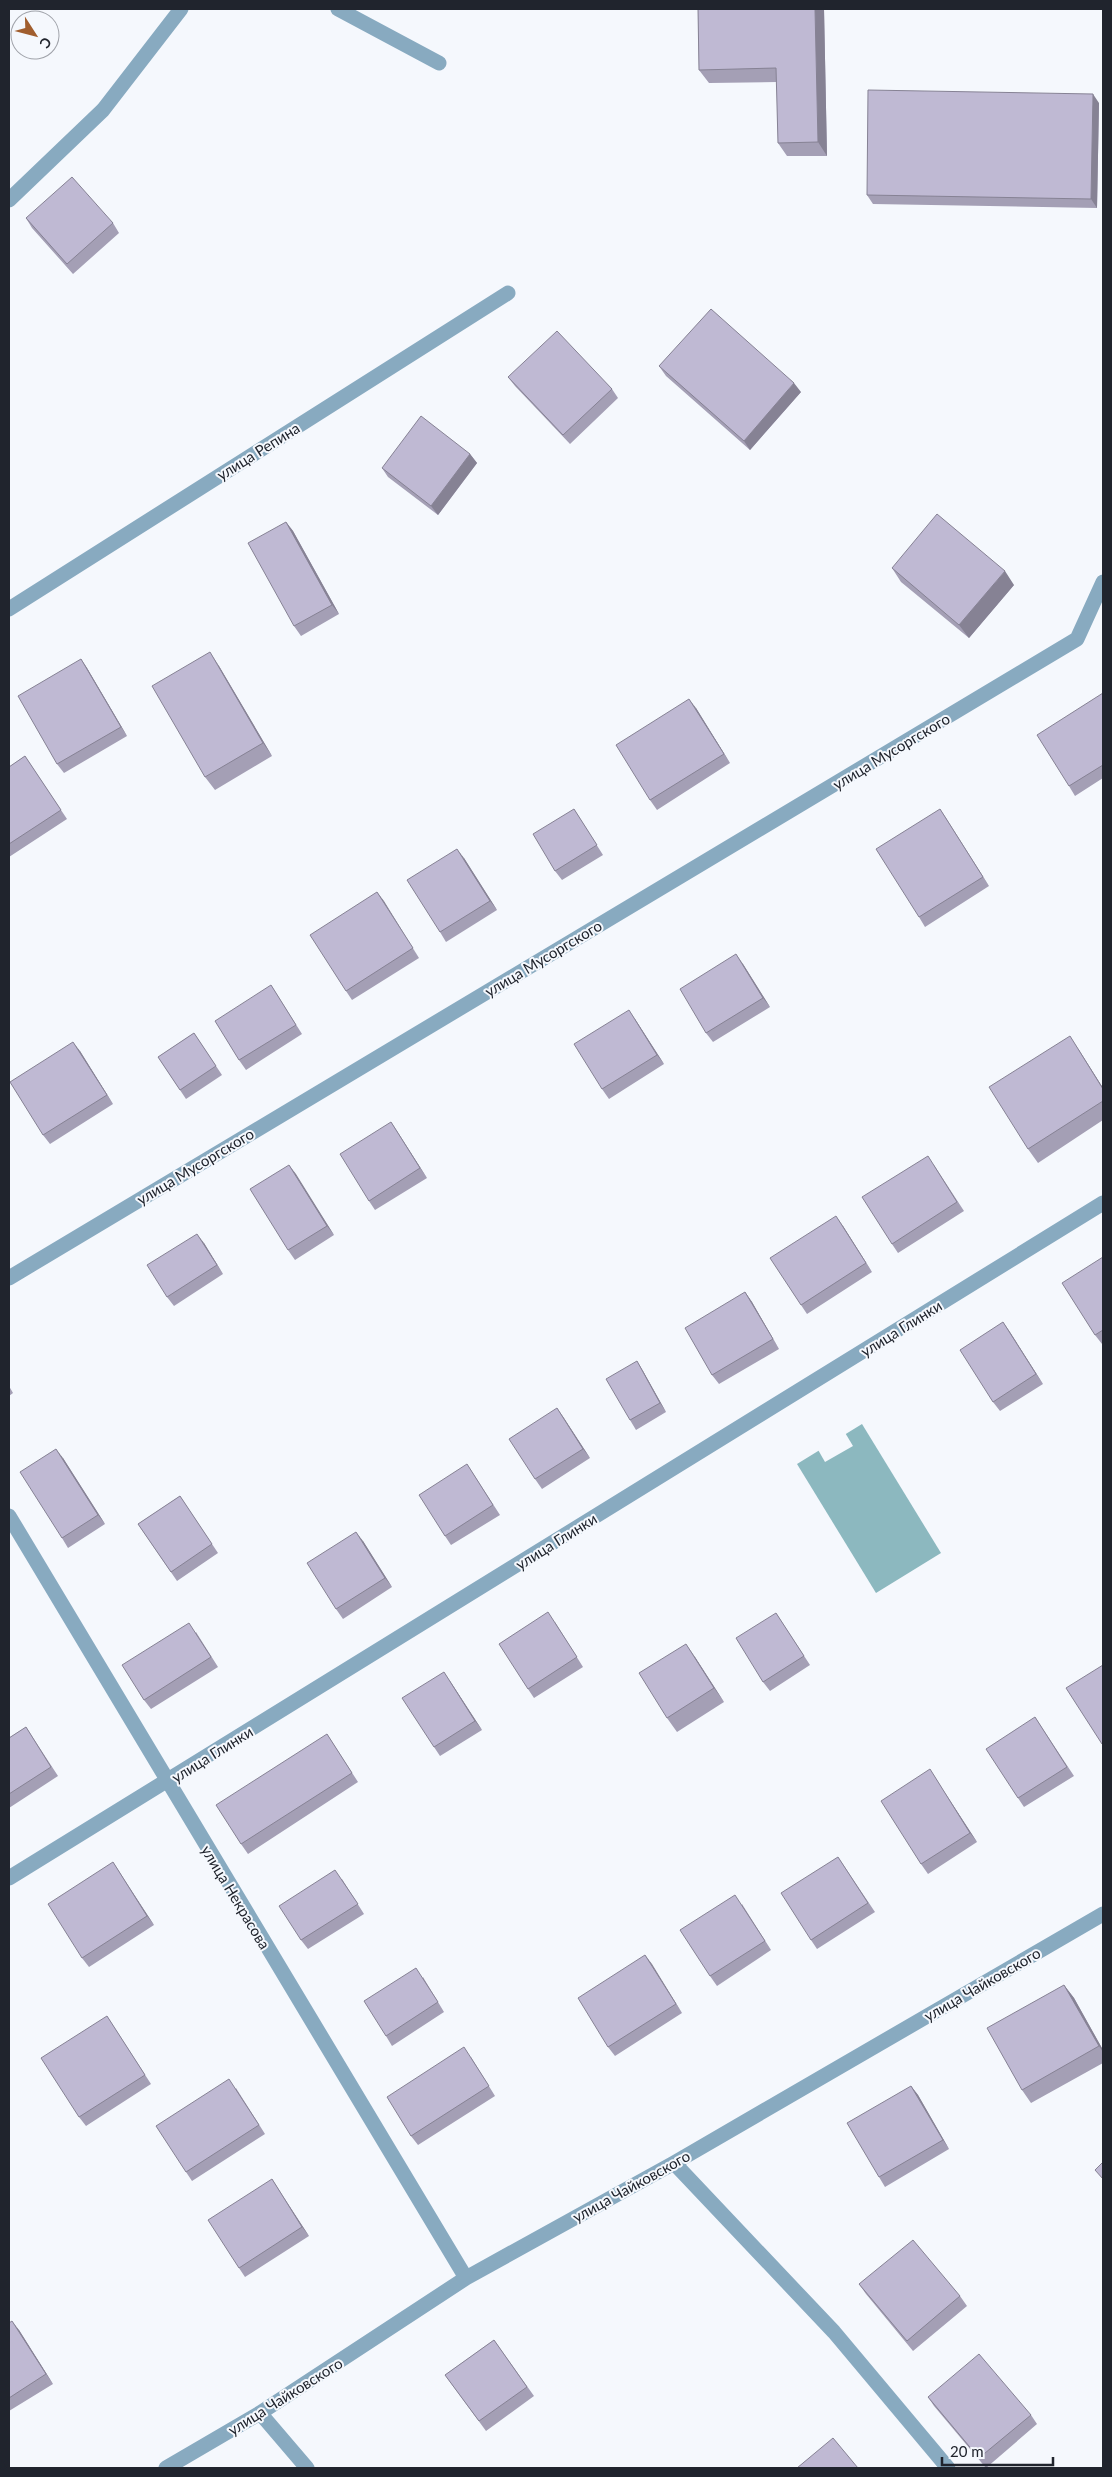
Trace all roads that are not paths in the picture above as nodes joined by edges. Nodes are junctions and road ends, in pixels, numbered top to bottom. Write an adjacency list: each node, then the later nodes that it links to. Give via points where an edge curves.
1 (181, 9): 4 (street, via 103,110)
2 (338, 9): 3 (street)
3 (439, 63)
4 (9, 200)
5 (508, 292): 7 (street, улица Репина)
6 (1103, 582): 9 (street, улица Мусоргского, via 1077,639)
7 (9, 609)
8 (1103, 1203): 11 (street, улица Глинки)
9 (9, 1278)
10 (9, 1516): 11 (street, улица Некрасова)
11 (167, 1782): 12 (street, улица Глинки); 15 (street, улица Некрасова)
12 (9, 1878)
13 (1103, 1914): 14 (street, улица Чайковского)
14 (674, 2162): 15 (street, улица Чайковского); 19 (street, via 834,2332)
15 (466, 2278): 16 (street, улица Чайковского)
16 (260, 2413): 17 (street, улица Чайковского); 18 (street)
17 (166, 2468)
18 (307, 2468)
19 (948, 2468)

